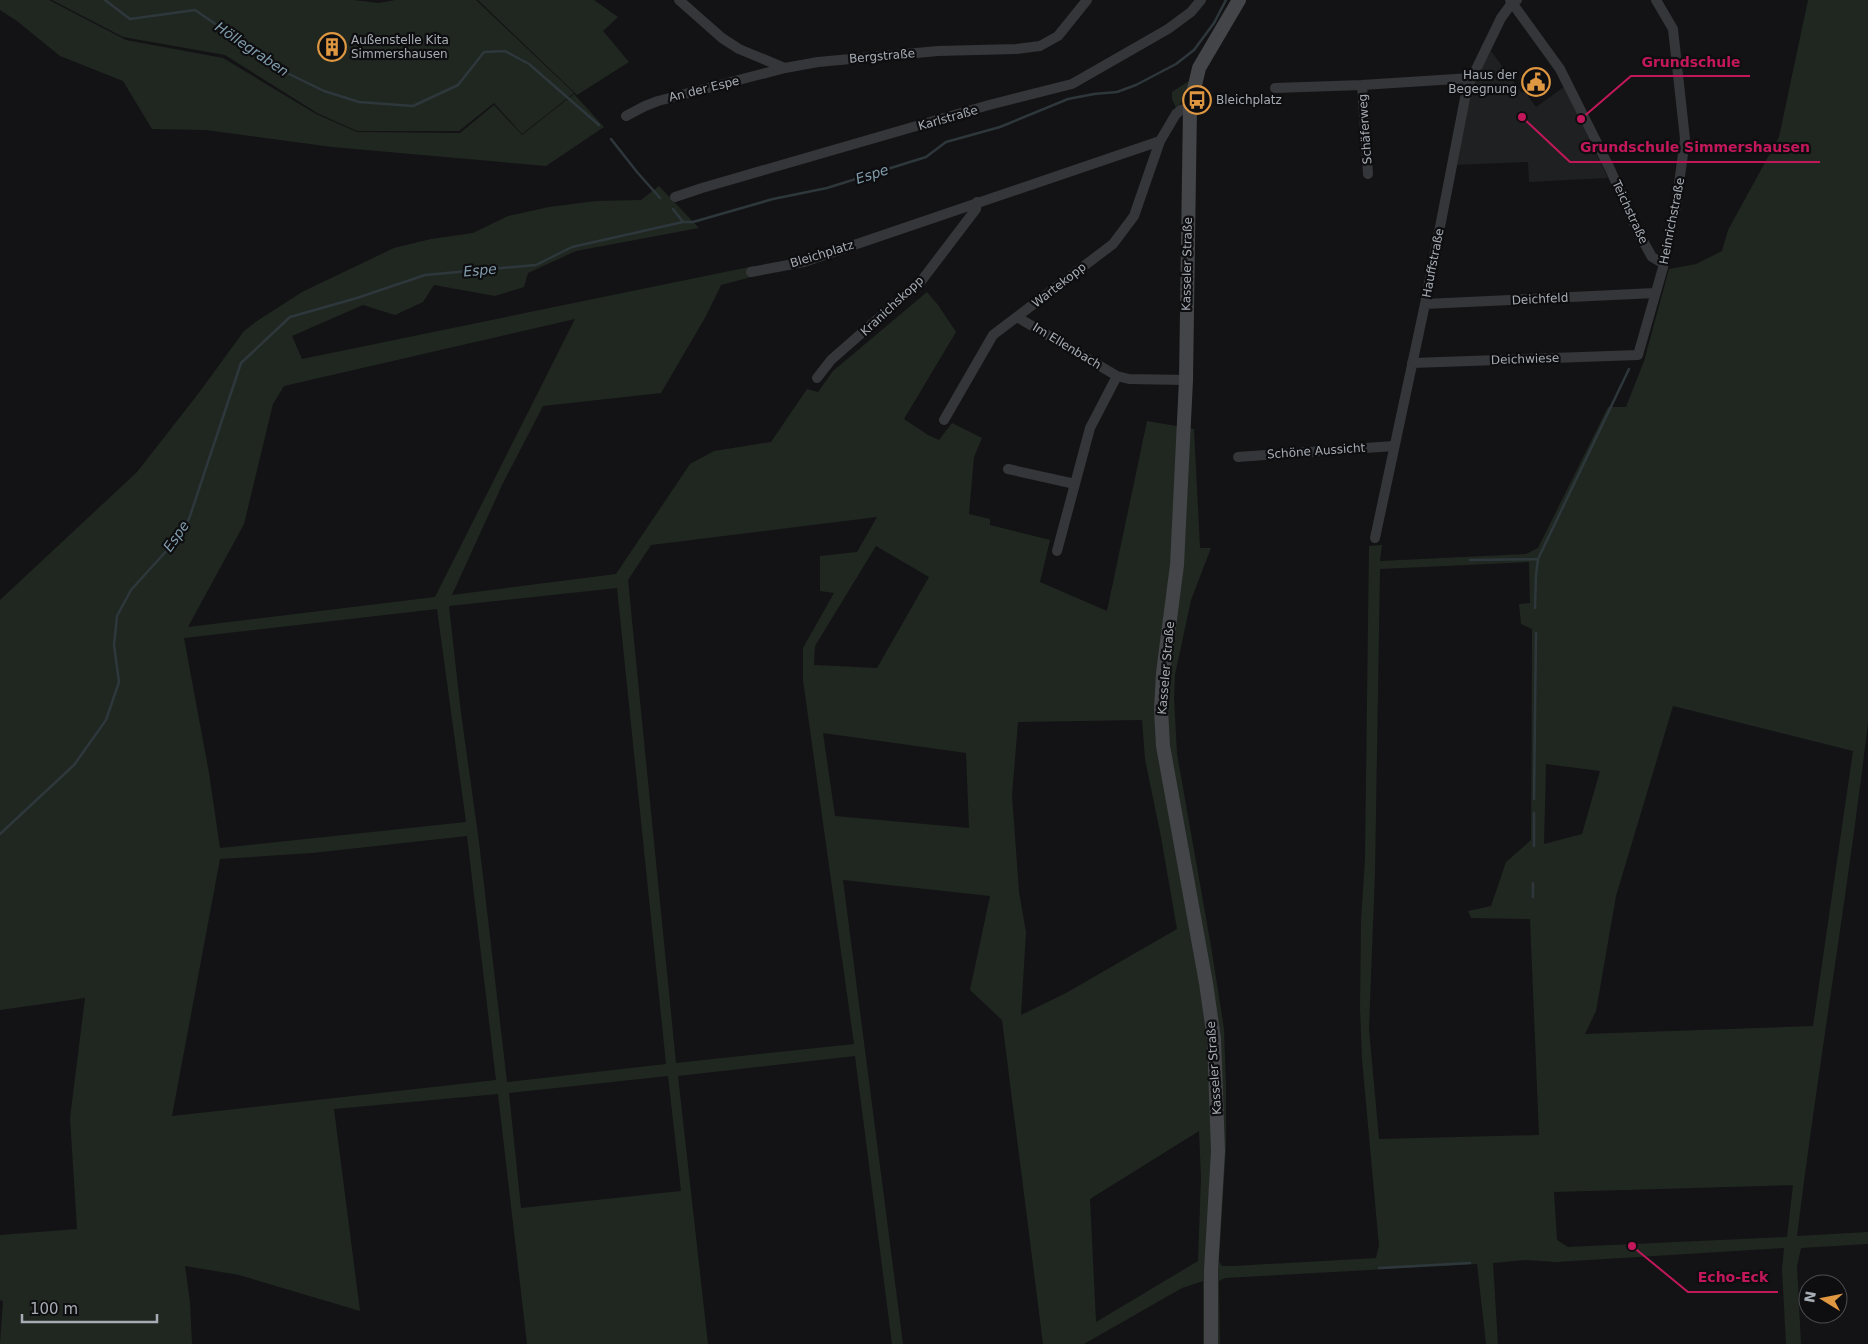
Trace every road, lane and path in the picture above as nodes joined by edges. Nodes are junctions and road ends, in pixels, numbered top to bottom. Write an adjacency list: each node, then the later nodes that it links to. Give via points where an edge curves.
1 (679, 0): 7 (street, via 739,49)
2 (1087, 0): 7 (street, Bergstraße, via 1058,36 1040,46 938,51)
3 (1201, 0): 15 (street, Karlstraße, via 1168,29 1072,84)
4 (1239, 0): 11 (street, Kasseler Straße, via 1199,68)
5 (1656, 0): 17 (street, Heinrichstraße, via 1673,29 1685,139 1679,193)
6 (1513, 1): 8 (street, Hauffstraße); 17 (street, Teichstraße, via 1560,69 1652,257)
7 (785, 68): 12 (street, An der Espe, via 658,101)
8 (1471, 78): 9 (street, Schäferweg); 20 (street, Hauffstraße)
9 (1362, 85): 10 (street, Schäferweg); 14 (street, Schäferweg)
10 (1275, 88)
11 (1190, 107): 13 (street, via 1176,114); 26 (street, Kasseler Straße)
12 (626, 116)
13 (1160, 141): 16 (street, Bleichplatz); 21 (street, Wartekopp, via 1134,216 1113,244)
14 (1368, 174)
15 (675, 198)
16 (977, 202): 18 (street, Bleichplatz, via 804,262); 25 (street, Kranichskopp, via 976,209 922,280 831,360)
17 (1664, 264): 19 (street, Heinrichstraße)
18 (751, 272)
19 (1655, 293): 20 (street, Deichfeld); 22 (street, Heinrichstraße)
20 (1425, 304): 23 (street, Hauffstraße)
21 (1017, 317): 24 (street, Im Ellenbach); 27 (street, Wartekopp, via 993,335)
22 (1638, 355): 23 (street, Deichwiese)
23 (1412, 364): 28 (street, Hauffstraße)
24 (1117, 376): 26 (street, Im Ellenbach); 31 (street, via 1090,428)
25 (817, 378)
26 (1186, 380): 34 (street, Kasseler Straße, via 1177,565 1161,709 1163,746 1214,1039 1218,1150)
27 (944, 420)
28 (1394, 446): 29 (street, Schöne Aussicht); 32 (street, Hauffstraße)
29 (1238, 457)
30 (1008, 469): 31 (street)
31 (1075, 484): 33 (street)
32 (1375, 538)
33 (1058, 551)
34 (1211, 1344)

